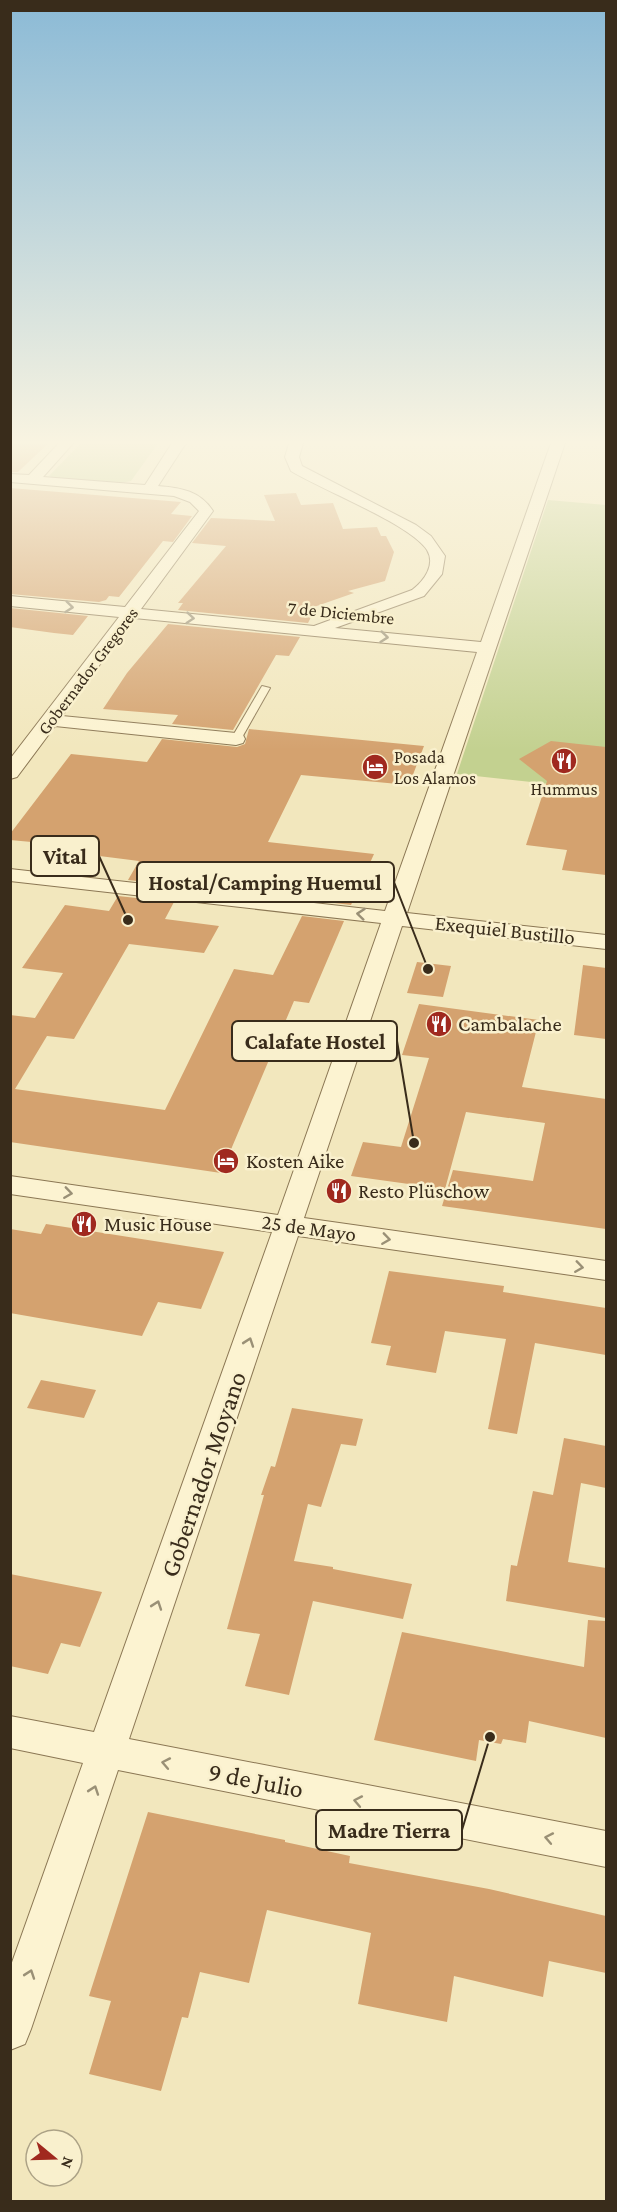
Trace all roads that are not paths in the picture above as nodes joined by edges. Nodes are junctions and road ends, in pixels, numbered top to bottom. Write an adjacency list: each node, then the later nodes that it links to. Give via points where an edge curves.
1 (182, 543): 5 (street, Gobernador Gregores)
2 (429, 543): 6 (street, via 437,557 434,576 417,593)
3 (524, 543): 7 (street, Gobernador Moyano)
4 (10, 601): 5 (street, 7 de Diciembre, one-way to 5)
5 (132, 613): 6 (street, 7 de Diciembre, one-way to 6); 9 (street, Gobernador Gregores)
6 (312, 630): 7 (street, 7 de Diciembre, one-way to 7)
7 (489, 648): 13 (street, Gobernador Moyano)
8 (265, 688): 10 (lane)
9 (50, 720): 10 (street); 11 (street, Gobernador Gregores)
10 (236, 739)
11 (10, 773)
12 (10, 874): 13 (street, Exequiel Bustillo, one-way to 12)
13 (396, 918): 14 (street, Exequiel Bustillo); 16 (street, Gobernador Moyano)
14 (606, 942)
15 (10, 1185): 16 (street, 25 de Mayo, one-way to 16)
16 (289, 1225): 17 (street, 25 de Mayo, one-way to 17); 19 (street, Gobernador Moyano, one-way to 16)
17 (606, 1271)
18 (10, 1732): 19 (street, 9 de Julio)
19 (107, 1751): 20 (street, 9 de Julio, one-way to 19); 21 (street, Gobernador Moyano, one-way to 19)
20 (606, 1850)
21 (10, 2029)

